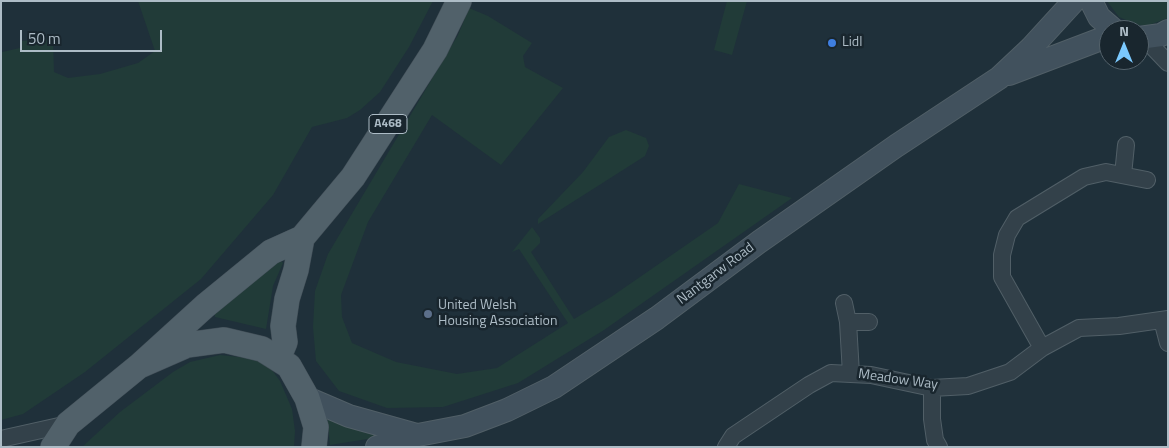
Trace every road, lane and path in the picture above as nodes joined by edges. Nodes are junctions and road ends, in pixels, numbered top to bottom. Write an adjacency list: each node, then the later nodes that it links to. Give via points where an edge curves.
1 (459, 1): 14 (main road, A468, via 435,50 353,177)
2 (1074, 1): 10 (main road, Nantgarw Road)
3 (1091, 1): 4 (main road)
4 (1102, 20)
5 (1168, 31): 6 (main road)
6 (1149, 36)
7 (1099, 40): 10 (main road, Nantgarw Road)
8 (1149, 45): 9 (street)
9 (1168, 63)
10 (999, 78): 27 (main road, Nantgarw Road, via 872,163 657,318 554,387 473,423)
11 (1126, 145): 12 (street)
12 (1122, 175): 13 (street); 20 (street, via 1106,172 1084,177 1017,218 1006,235 1002,277)
13 (1148, 180)
14 (302, 238): 21 (main road, A468, via 287,299 283,326 285,342); 22 (main road, A468, via 271,252 205,306)
15 (844, 303): 17 (street)
16 (1165, 319): 19 (street); 20 (street, Meadow Way, via 1079,328)
17 (848, 322): 18 (street); 23 (street)
18 (869, 322)
19 (1168, 343)
20 (1042, 348): 24 (street, Meadow Way, via 1010,372 968,386)
21 (278, 359): 22 (main road, via 262,349 224,340 187,345); 25 (main road, via 289,366)
22 (140, 366): 26 (main road)
23 (851, 374): 24 (street, Meadow Way); 32 (street, Meadow Way, via 831,373 809,385 733,436)
24 (932, 388): 33 (street, via 932,419)
25 (307, 398): 27 (main road, Nantgarw Road, via 349,416); 30 (main road, via 316,427)
26 (68, 424): 28 (street); 29 (main road)
27 (418, 435): 31 (main road, Nantgarw Road)
28 (1, 439)
29 (53, 447)
30 (314, 447)
31 (377, 447)
32 (726, 447)
33 (939, 447)

